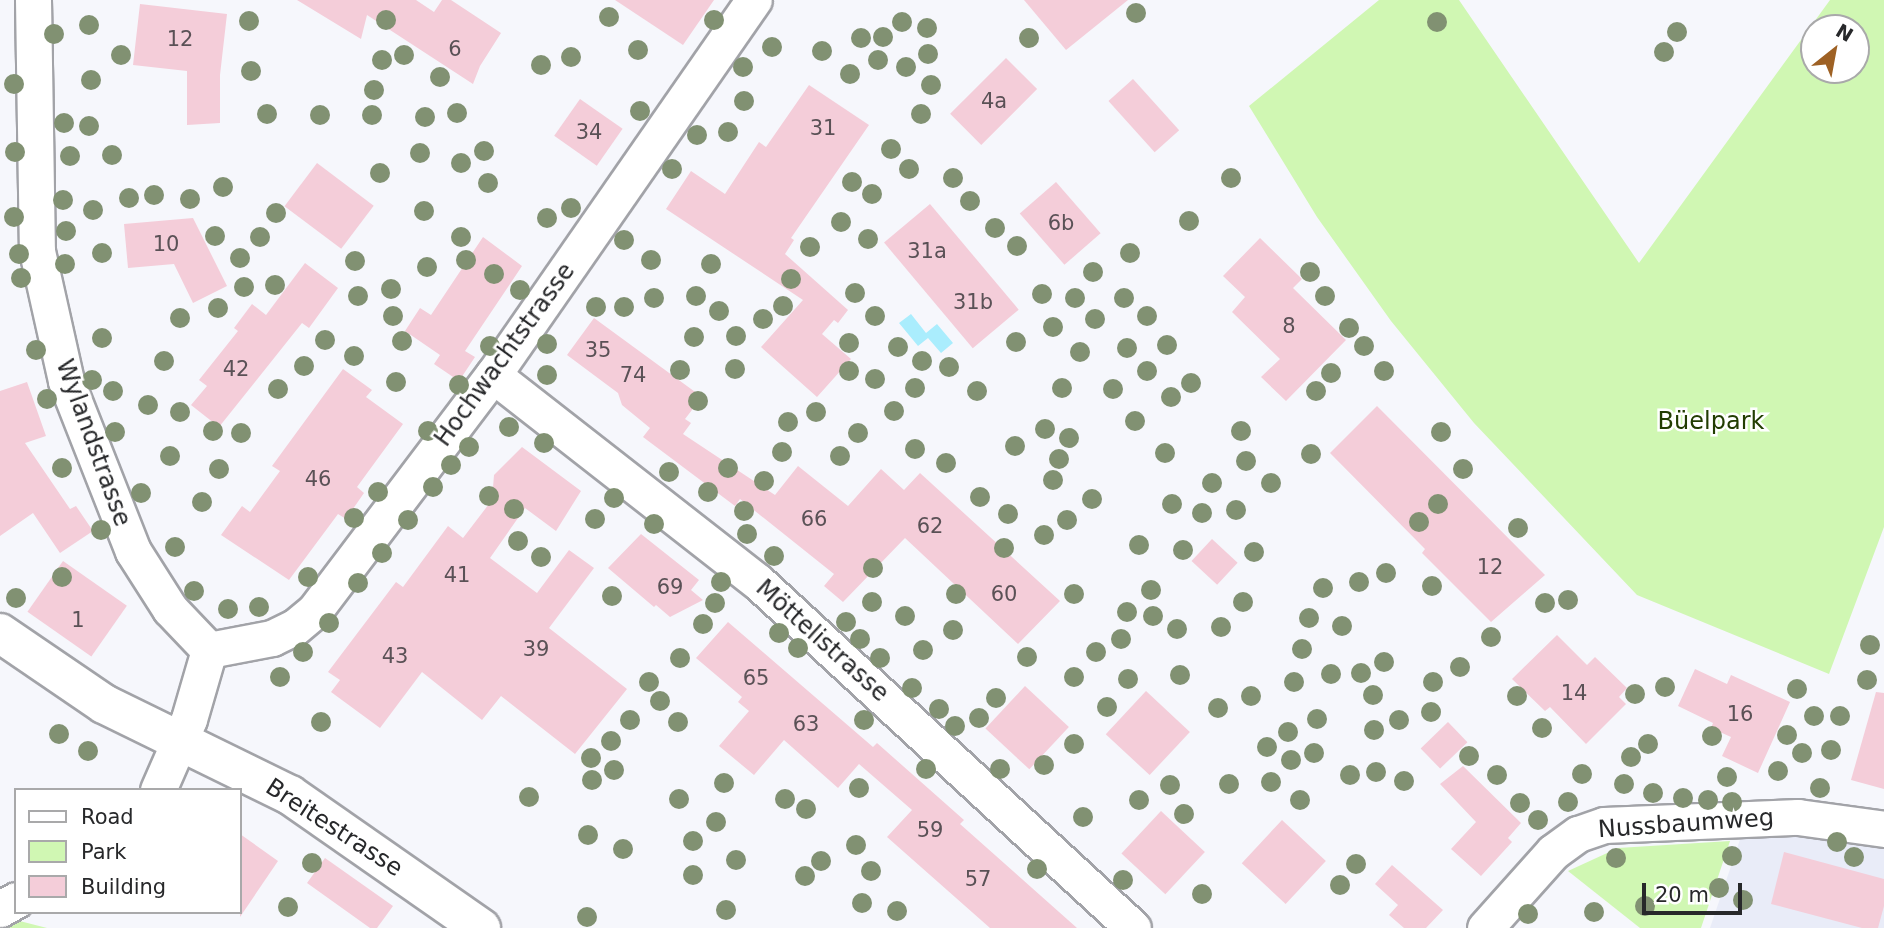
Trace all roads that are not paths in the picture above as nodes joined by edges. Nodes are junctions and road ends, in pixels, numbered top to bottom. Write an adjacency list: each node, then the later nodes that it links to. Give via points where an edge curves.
1 (33, 0): 5 (street, Wylandstrasse, via 37,251 66,381 133,551 170,609)
2 (754, 0): 3 (street, Hochwachtstrasse)
3 (493, 375): 5 (street, Hochwachtstrasse, via 315,610 272,638); 10 (street, Möttelistrasse, via 758,582)
4 (0, 633): 6 (main road, Breitestrasse, via 86,693)
5 (209, 650): 6 (street)
6 (180, 741): 7 (street); 9 (main road, Breitestrasse, via 290,795)
7 (159, 788)
8 (1884, 829): 11 (street, Nussbaumweg, via 1798,817 1604,825 1578,834 1553,852)
9 (481, 928)
10 (1133, 928)
11 (1485, 928)

